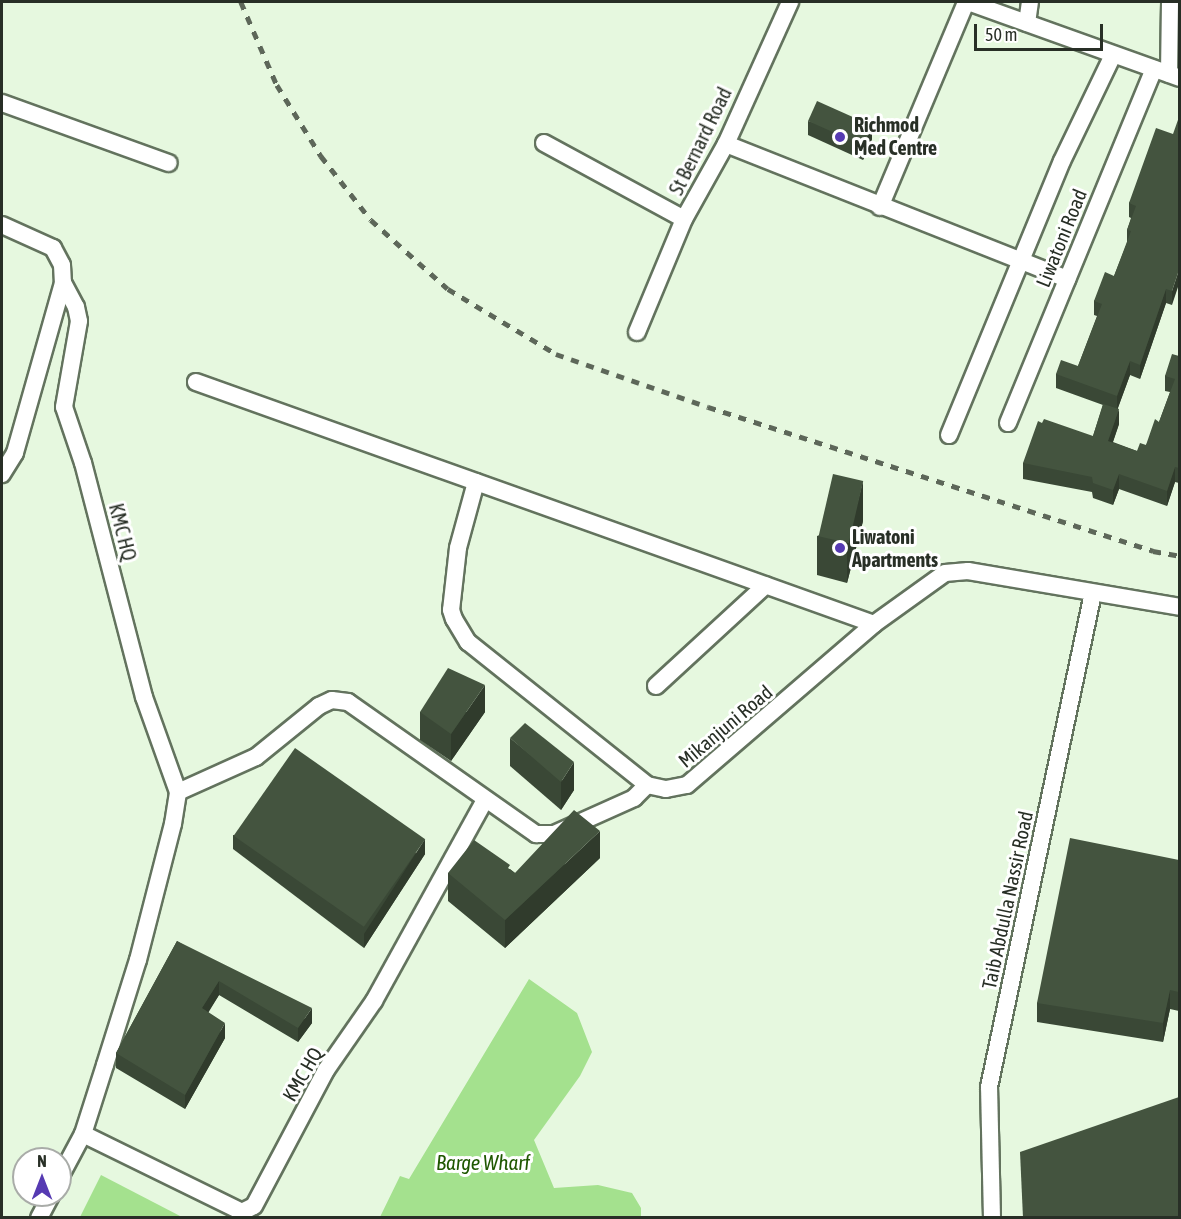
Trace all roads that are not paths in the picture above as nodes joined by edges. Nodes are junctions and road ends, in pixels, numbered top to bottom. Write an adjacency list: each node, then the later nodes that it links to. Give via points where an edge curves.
1 (790, 2): 10 (street, St Bernard Road)
2 (967, 2): 5 (street); 12 (street)
3 (1030, 2): 5 (street)
4 (1170, 2): 7 (street)
5 (1027, 23): 6 (street)
6 (1113, 55): 7 (street); 15 (street, via 1062,161)
7 (1168, 74): 16 (street, Liwatoni Road)
8 (2, 103): 11 (street)
9 (544, 143): 13 (street, St Bernard Road)
10 (726, 144): 12 (street); 13 (street, St Bernard Road)
11 (169, 163)
12 (880, 207): 15 (street)
13 (684, 219): 18 (street)
14 (2, 225): 17 (street, via 53,248 62,265)
15 (1021, 261): 16 (street); 21 (street)
16 (1067, 279): 20 (street, Liwatoni Road)
17 (63, 283): 22 (street, via 15,453); 30 (street, KMC HQ, via 79,321 64,407 83,463 144,697)
18 (637, 332)
19 (196, 382): 23 (street)
20 (1008, 423)
21 (949, 435)
22 (2, 474)
23 (476, 482): 24 (street); 29 (street, Mikanjuni Road, via 459,548 451,610 454,619 468,642)
24 (766, 585): 27 (street); 28 (street)
25 (1093, 593): 26 (street, Mikanjuni Road); 27 (street, Mikanjuni Road, via 956,570 945,573); 34 (street, Taib Abdulla Nassir Road, via 989,1086)
26 (1179, 607)
27 (874, 624): 29 (street, Mikanjuni Road, via 687,785 677,790)
28 (656, 686)
29 (647, 785): 31 (street, via 634,798 545,836)
30 (178, 792): 31 (street, via 256,757 332,700 348,702); 32 (street, KMC HQ, via 174,824 138,960)
31 (485, 800): 32 (street, KMC HQ, via 374,1001 326,1070 254,1206 242,1212)
32 (83, 1134): 33 (street, KMC HQ)
33 (72, 1155)
34 (992, 1218)

